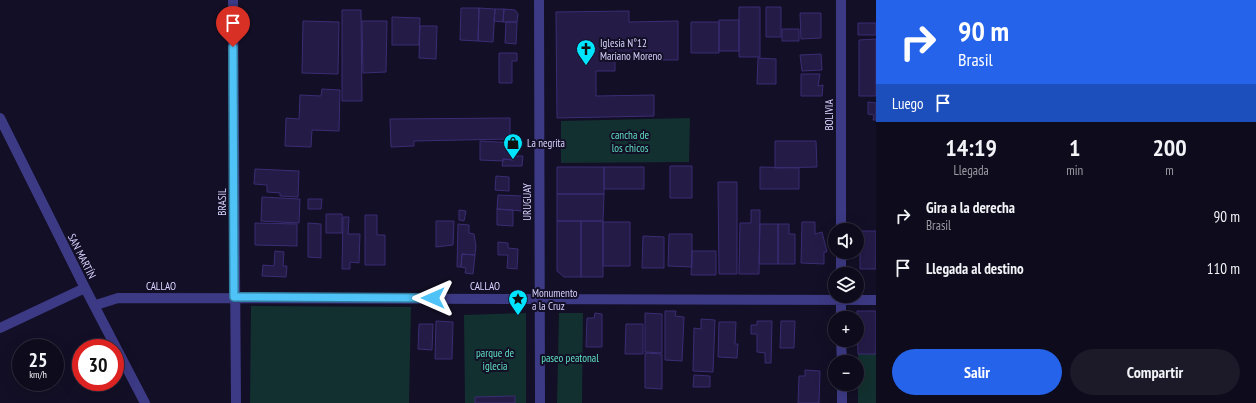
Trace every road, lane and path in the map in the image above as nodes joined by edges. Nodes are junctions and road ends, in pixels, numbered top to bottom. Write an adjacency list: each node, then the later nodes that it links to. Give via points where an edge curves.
1 (233, 0): 7 (street, BRASIL)
2 (539, 0): 8 (street, URUGUAY)
3 (841, 0): 5 (street, BOLIVIA)
4 (0, 118): 6 (street, SAN MARTÍN)
5 (841, 223)
6 (85, 288): 12 (street, SAN MARTÍN); 13 (street)
7 (234, 297): 8 (street, CALLAO); 12 (street, CALLAO, via 118,298); 16 (street, BRASIL)
8 (540, 298): 9 (street, CALLAO); 17 (street, URUGUAY)
9 (828, 298)
10 (864, 299): 11 (street, CALLAO)
11 (876, 300)
12 (96, 306): 15 (street, SAN MARTÍN)
13 (0, 328)
14 (842, 391): 18 (street)
15 (146, 403)
16 (236, 403)
17 (540, 403)
18 (842, 403)

